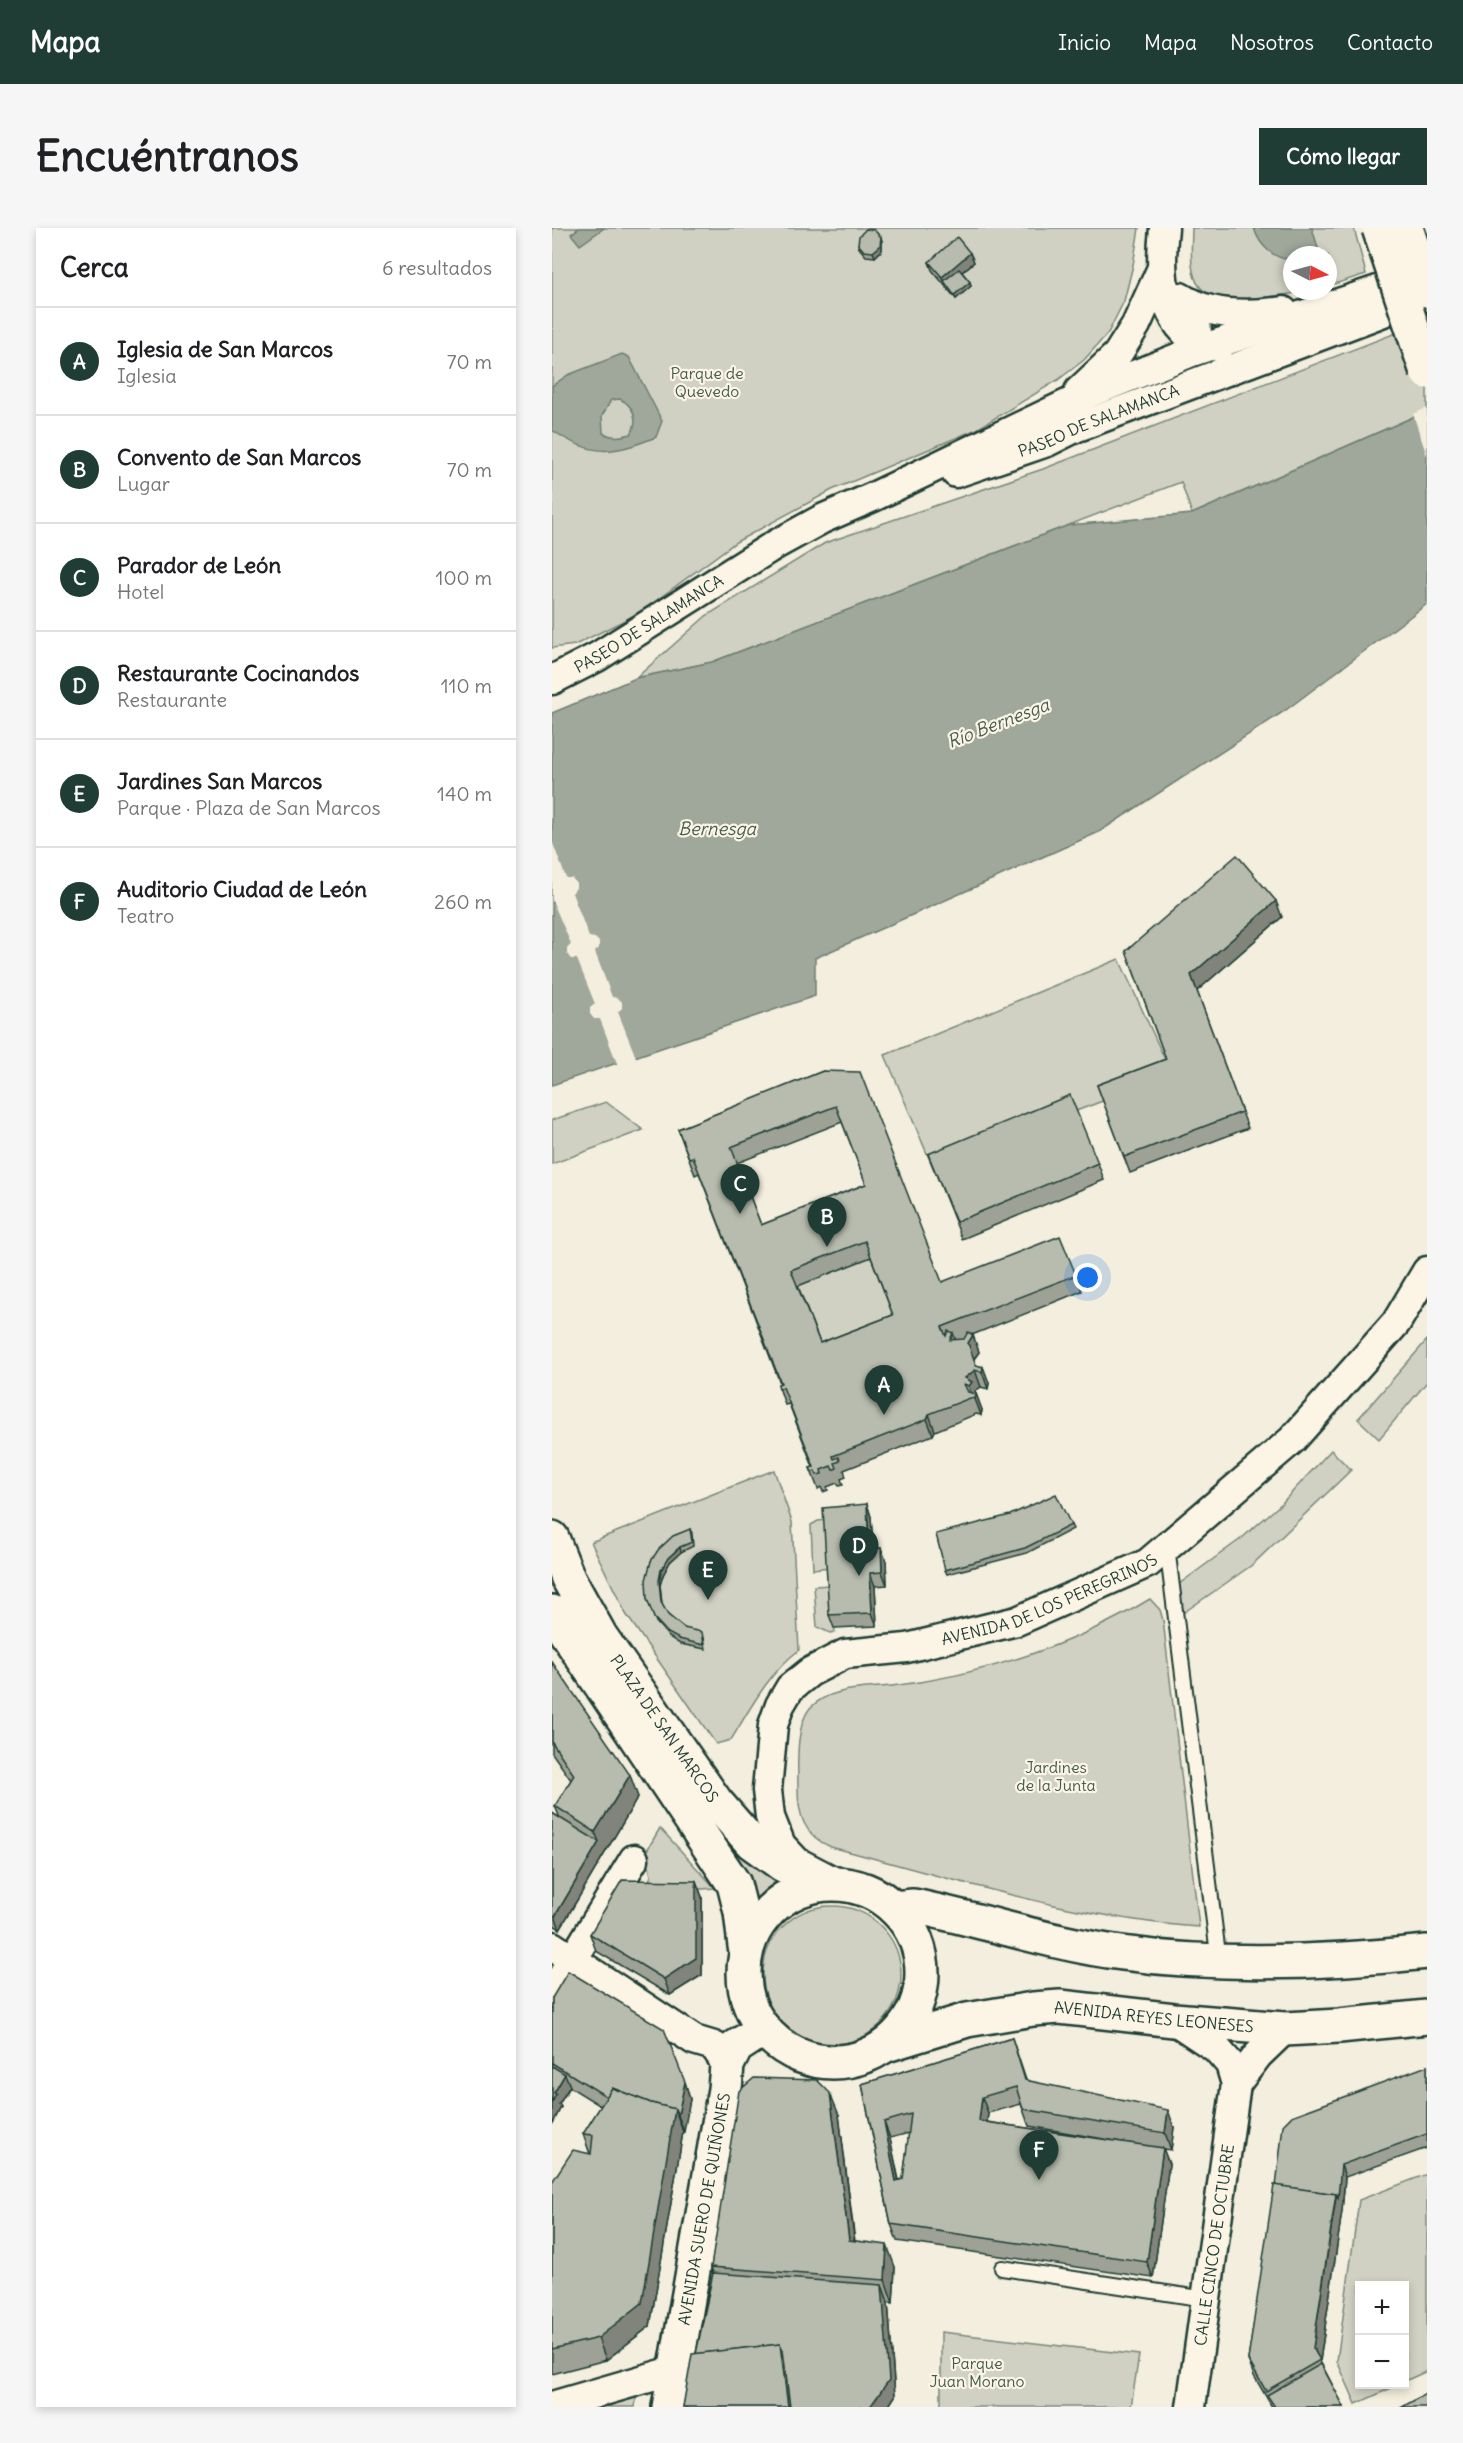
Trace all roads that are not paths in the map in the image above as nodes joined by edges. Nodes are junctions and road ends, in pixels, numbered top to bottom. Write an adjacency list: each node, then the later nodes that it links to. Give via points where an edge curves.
1 (1164, 228): 5 (street)
2 (1379, 228): 12 (main road, bridge)
3 (1407, 228): 6 (main road, bridge)
4 (1427, 273): 9 (street)
5 (1162, 274): 8 (street, via 1182,298); 11 (street, via 1164,296 1173,315); 13 (street, via 1117,355)
6 (1427, 290)
7 (1427, 295): 10 (street, PASEO DE SALAMANCA)
8 (1192, 303): 9 (street, via 1222,313 1272,313); 11 (street)
9 (1330, 306): 11 (street)
10 (1320, 336): 11 (street, via 1293,330 1232,348); 13 (street, PASEO DE SALAMANCA)
11 (1200, 346): 13 (street, via 1176,374)
12 (1427, 372)
13 (1070, 416): 14 (street, PASEO DE SALAMANCA, via 1047,442 873,497 822,519 597,657)
14 (552, 680)
15 (1427, 1271): 17 (street, AVENIDA DE LOS PEREGRINOS, via 1396,1323 1292,1440)
16 (552, 1538): 18 (main road, PLAZA DE SAN MARCOS)
17 (1167, 1547): 21 (street, AVENIDA DE LOS PEREGRINOS, via 1148,1563 1017,1621 907,1648 845,1654 810,1672 790,1688 773,1725 767,1790 770,1818 781,1845 797,1862); 26 (lane)
18 (560, 1582): 21 (main road, PLAZA DE SAN MARCOS, via 716,1802 751,1842 783,1865)
19 (552, 1612): 23 (main road, PLAZA DE SAN MARCOS, via 734,1884)
20 (634, 1859): 24 (street)
21 (829, 1884): 22 (main road, via 878,1896); 23 (main road, via 794,1892 774,1905)
22 (894, 1908): 26 (main road, via 913,1906 1121,1953); 32 (main road, via 912,1929 921,1955 922,1983 914,2010)
23 (745, 1946): 30 (main road, via 745,1996)
24 (563, 1952): 27 (street); 33 (street)
25 (1427, 1952): 26 (main road, via 1349,1960)
26 (1219, 1962)
27 (552, 1994)
28 (1427, 2017): 31 (main road, AVENIDA REYES LEONESES)
29 (1174, 2020): 31 (main road, AVENIDA REYES LEONESES); 32 (main road, AVENIDA REYES LEONESES, via 1088,2009 1033,2009 950,2024); 34 (street, via 1216,2048 1230,2064)
30 (763, 2027): 32 (main road, via 788,2050 829,2062 868,2056); 33 (main road)
31 (1285, 2029): 34 (street, CALLE CINCO DE OCTUBRE)
32 (886, 2045)
33 (720, 2055): 37 (main road, AVENIDA SUERO DE QUIÑONES, via 725,2090)
34 (1236, 2084): 36 (street, CALLE CINCO DE OCTUBRE)
35 (1002, 2268): 36 (lane)
36 (1206, 2299): 40 (street, CALLE CINCO DE OCTUBRE)
37 (676, 2370): 38 (street); 39 (main road, AVENIDA SUERO DE QUIÑONES)
38 (552, 2406)
39 (669, 2407)
40 (1191, 2407)

